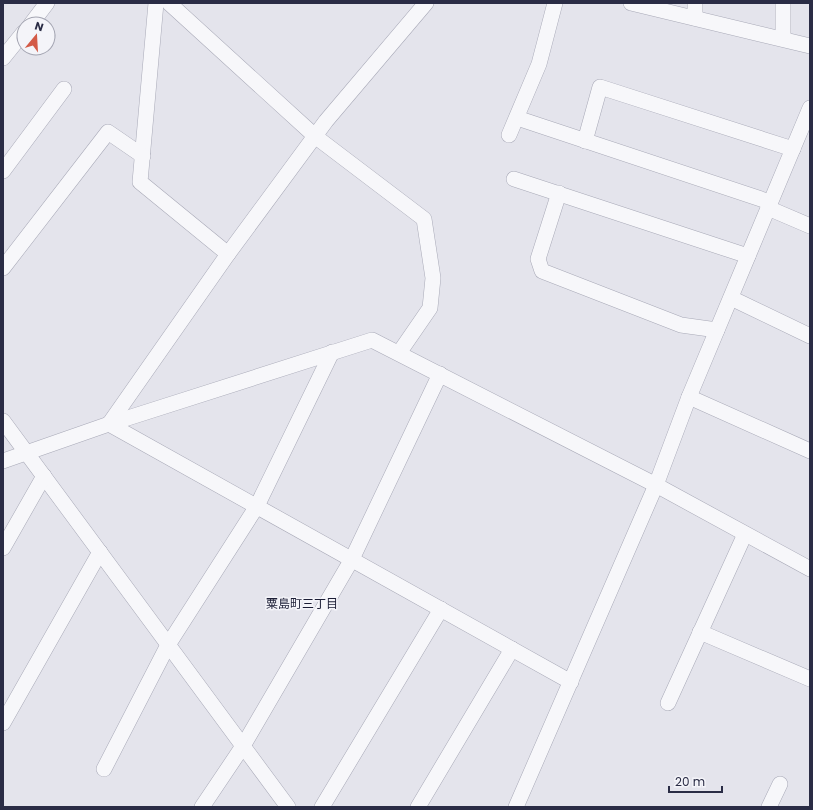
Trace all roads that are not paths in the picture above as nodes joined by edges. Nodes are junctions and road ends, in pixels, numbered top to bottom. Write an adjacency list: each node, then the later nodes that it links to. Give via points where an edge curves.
1 (48, 3): 9 (street)
2 (156, 3): 22 (street)
3 (170, 3): 19 (street)
4 (426, 3): 19 (street, via 326,121)
5 (555, 3): 17 (street, via 539,64)
6 (631, 3): 10 (street)
7 (695, 3): 10 (street)
8 (783, 3): 11 (street)
9 (37, 16)
10 (695, 18): 11 (street)
11 (783, 39): 13 (street)
12 (16, 42): 14 (street)
13 (810, 46)
14 (3, 58)
15 (64, 89): 23 (street)
16 (810, 108): 21 (street)
17 (517, 118): 18 (street); 20 (street)
18 (509, 135)
19 (316, 137): 28 (street); 35 (street, via 424,219 433,278 430,308)
20 (585, 141): 21 (street, via 600,87); 26 (street)
21 (793, 149): 26 (street)
22 (143, 156): 28 (street, via 140,182); 30 (street, via 108,132)
23 (3, 171)
24 (514, 179): 25 (street)
25 (559, 194): 29 (street); 32 (street, via 538,259 542,271 681,325)
26 (769, 205): 27 (street); 29 (street)
27 (810, 226)
28 (228, 254): 39 (street)
29 (748, 256): 31 (street)
30 (3, 268)
31 (731, 298): 32 (street); 33 (street)
32 (717, 330): 37 (street)
33 (810, 336)
34 (332, 352): 35 (street, via 372,340); 39 (street); 45 (street)
35 (399, 353): 36 (street)
36 (440, 374): 44 (street); 49 (street)
37 (689, 397): 40 (street); 44 (street)
38 (3, 421): 41 (street)
39 (109, 424): 41 (street); 45 (street)
40 (810, 452)
41 (27, 453): 42 (street); 43 (street)
42 (3, 461)
43 (44, 476): 47 (street); 48 (street)
44 (656, 485): 46 (street); 56 (street)
45 (257, 506): 49 (street); 53 (street)
46 (745, 534): 50 (street); 52 (street)
47 (3, 548)
48 (100, 552): 53 (street); 58 (street)
49 (352, 559): 51 (street); 59 (street)
50 (810, 569)
51 (441, 609): 54 (street); 64 (street)
52 (700, 632): 55 (street); 57 (street)
53 (168, 646): 59 (street); 60 (street)
54 (512, 649): 56 (street); 65 (street)
55 (810, 679)
56 (571, 682): 66 (street)
57 (668, 703)
58 (3, 723)
59 (243, 746): 62 (street); 63 (street)
60 (104, 769)
61 (780, 784): 67 (street)
62 (202, 807)
63 (288, 807)
64 (322, 807)
65 (418, 807)
66 (516, 807)
67 (770, 807)

